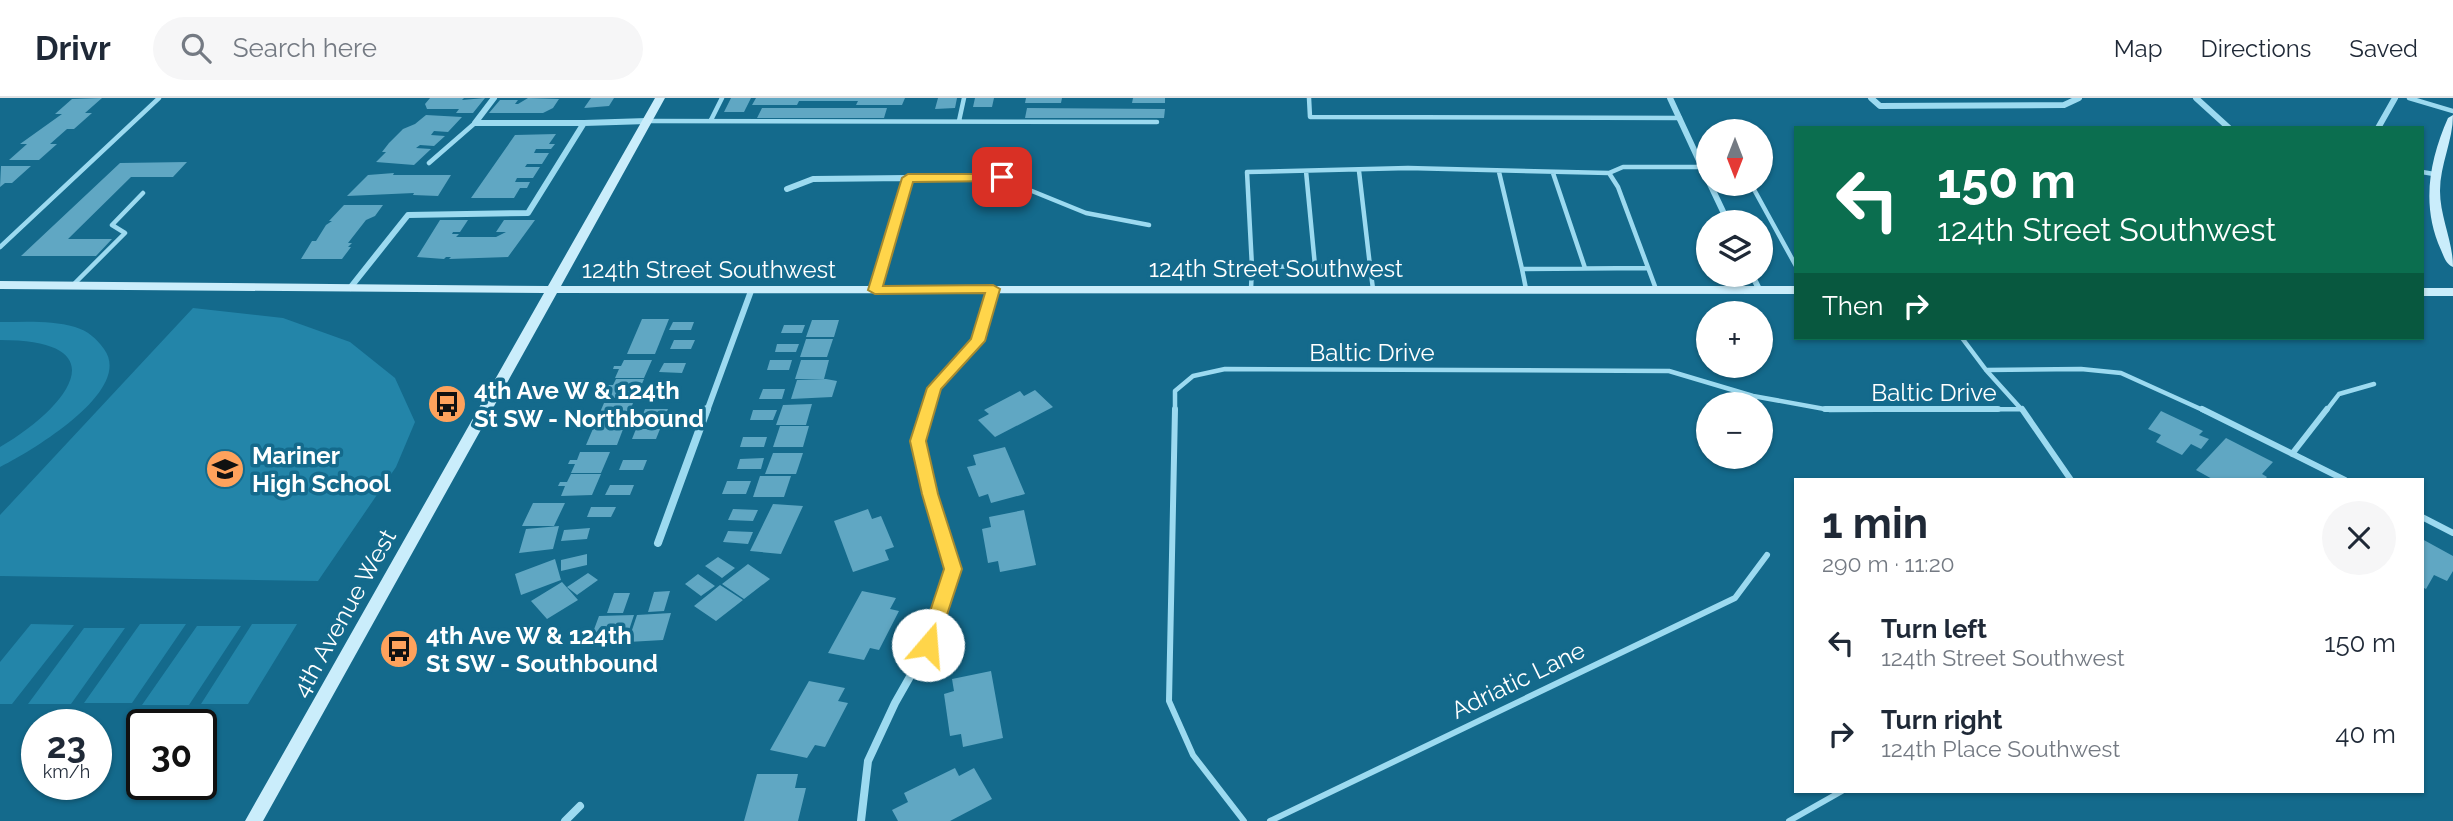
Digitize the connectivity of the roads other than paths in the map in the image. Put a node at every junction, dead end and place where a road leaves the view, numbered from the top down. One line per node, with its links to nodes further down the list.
1 (159, 98): 39 (lane)
2 (494, 98): 20 (street)
3 (660, 98): 16 (street, 4th Avenue West)
4 (722, 98): 17 (lane)
5 (964, 98): 18 (lane)
6 (1309, 98): 14 (lane)
7 (1670, 98): 14 (street)
8 (1871, 98): 9 (street)
9 (2079, 98)
10 (2196, 98): 22 (street)
11 (2395, 98): 23 (street)
12 (2409, 98): 13 (lane)
13 (2453, 111)
14 (1680, 118): 24 (street)
15 (2453, 118): 32 (street)
16 (647, 121): 17 (lane); 21 (street); 57 (street, 4th Avenue West)
17 (711, 121): 18 (lane)
18 (959, 121): 19 (lane)
19 (1157, 122)
20 (475, 123): 21 (street); 25 (lane)
21 (584, 123): 50 (street)
22 (2227, 126)
23 (2379, 126)
24 (1696, 154)
25 (429, 163)
26 (1696, 167): 31 (lane)
27 (1359, 171): 28 (lane); 29 (lane); 43 (lane)
28 (1306, 172): 42 (lane); 44 (lane)
29 (1499, 172): 30 (lane); 45 (lane)
30 (1553, 173): 31 (lane); 46 (lane)
31 (1609, 173): 47 (lane)
32 (2428, 173): 41 (street)
33 (908, 178): 34 (street); 35 (street); 58 (street)
34 (787, 189)
35 (1027, 189): 38 (lane)
36 (143, 194): 49 (lane)
37 (1758, 196): 40 (lane)
38 (1149, 225)
39 (0, 247)
40 (1794, 261)
41 (2453, 263)
42 (1315, 266): 43 (lane); 44 (lane)
43 (1370, 266): 53 (lane)
44 (1252, 267): 52 (lane)
45 (1522, 268): 46 (lane); 54 (lane)
46 (1585, 268): 47 (lane)
47 (1648, 268): 55 (lane)
48 (0, 285): 49 (street, 124th Street Southwest)
49 (72, 286): 50 (street, 124th Street Southwest)
50 (350, 288): 57 (street, 124th Street Southwest)
51 (993, 289): 52 (street, 124th Street Southwest); 58 (street, 124th Street Southwest); 78 (street)
52 (1251, 289): 53 (street, 124th Street Southwest)
53 (1374, 289): 54 (street, 124th Street Southwest)
54 (1526, 289): 55 (street, 124th Street Southwest)
55 (1656, 289): 56 (street, 124th Street Southwest)
56 (1759, 289): 59 (street, 124th Street Southwest)
57 (550, 290): 60 (street, 124th Street Southwest); 76 (street, 4th Avenue West)
58 (875, 290): 60 (street, 124th Street Southwest)
59 (1794, 290)
60 (751, 291): 72 (street)
61 (2424, 292): 62 (street)
62 (2453, 292)
63 (1964, 340): 64 (lane)
64 (1986, 370): 66 (lane); 67 (lane)
65 (2374, 384): 67 (lane)
66 (2022, 409): 68 (lane); 79 (lane, Baltic Drive)
67 (2292, 454): 69 (lane)
68 (2070, 478)
69 (2341, 478)
70 (2424, 518): 71 (lane)
71 (2453, 533)
72 (658, 543)
73 (1767, 555): 80 (lane, Adriatic Lane)
74 (1838, 793): 81 (lane)
75 (580, 806): 77 (street)
76 (254, 821)
77 (565, 821)
78 (861, 821)
79 (1244, 821)
80 (1270, 821)
81 (1789, 821)

